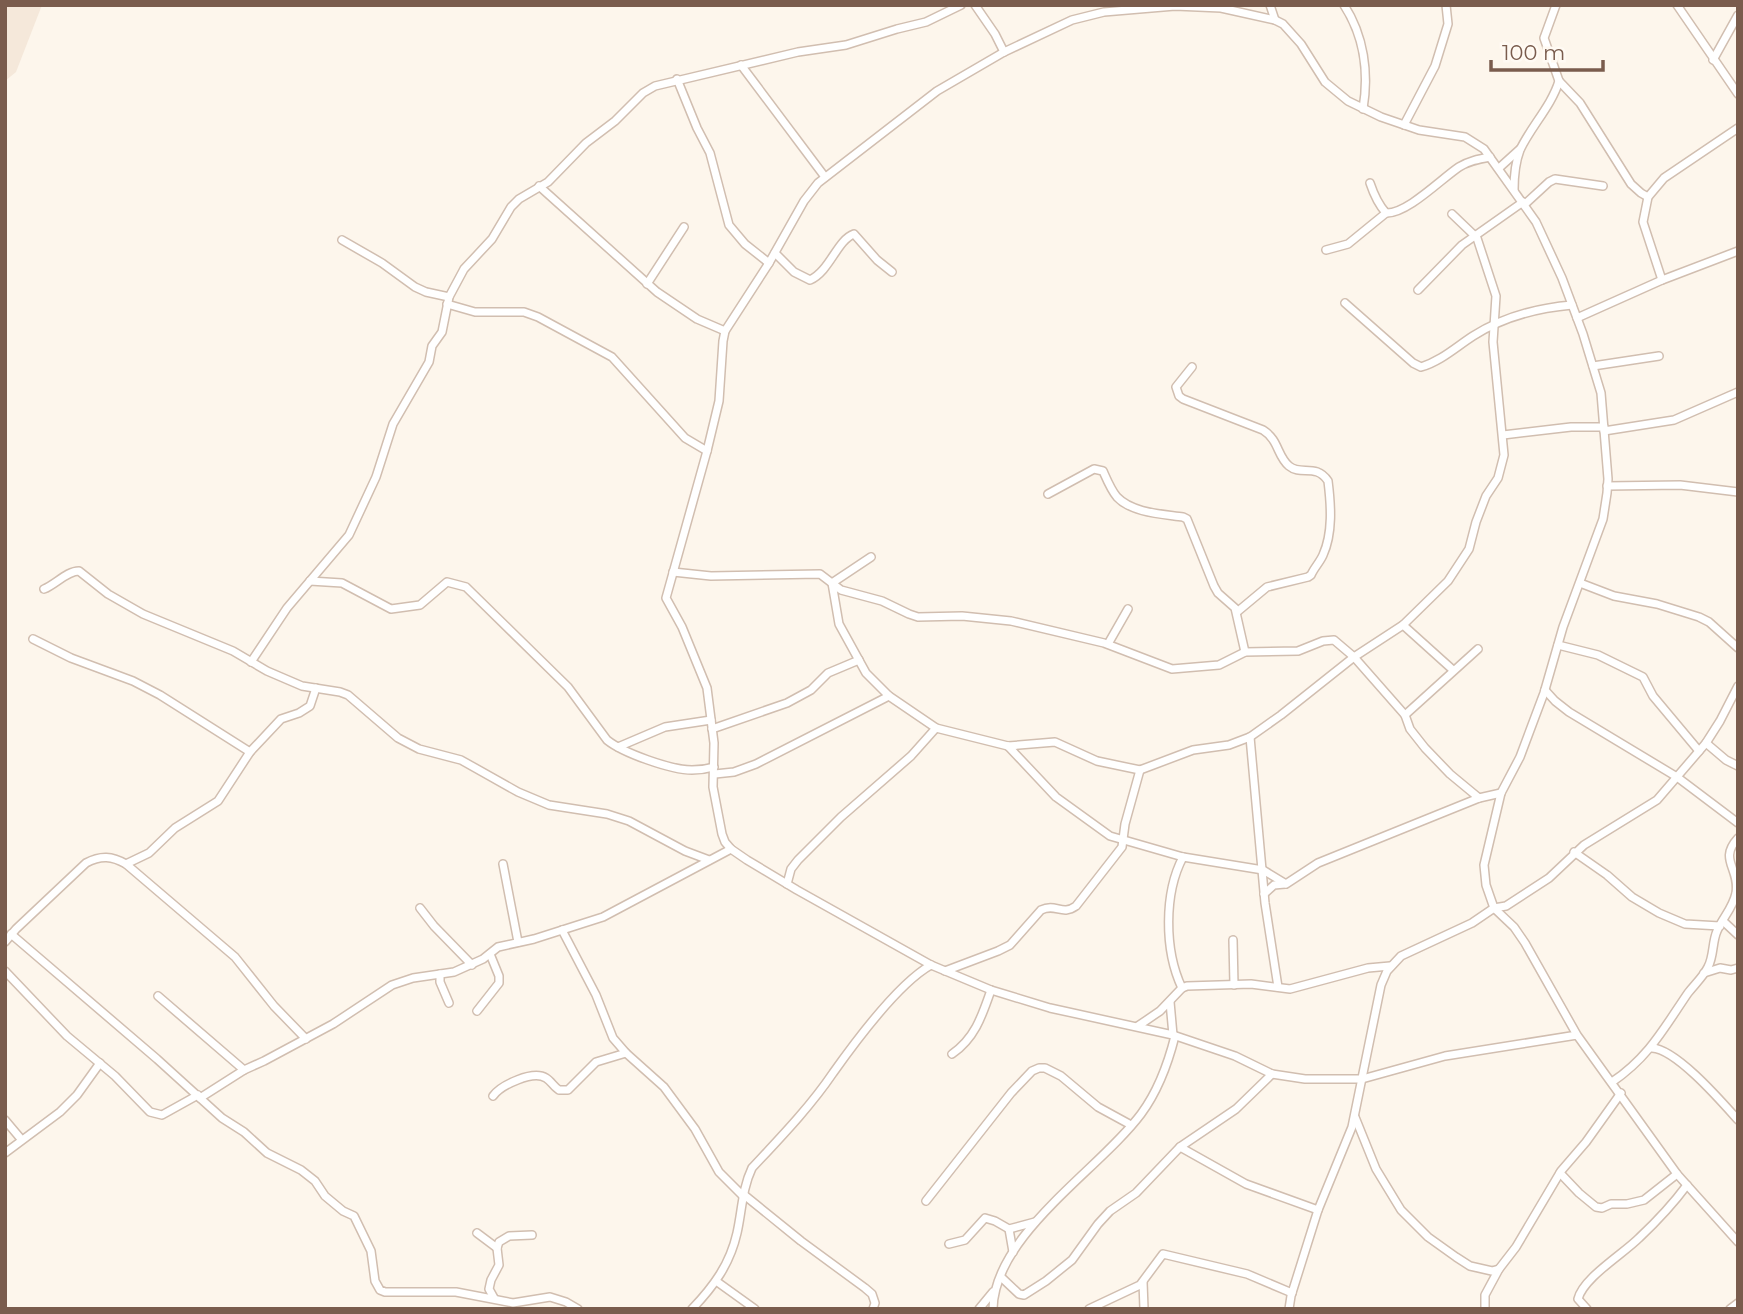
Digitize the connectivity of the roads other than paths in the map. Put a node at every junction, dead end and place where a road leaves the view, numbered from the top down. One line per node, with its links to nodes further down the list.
1 (961, 5): 12 (street)
2 (975, 5): 10 (street)
3 (1269, 5): 9 (street)
4 (1344, 5): 16 (street)
5 (1446, 5): 17 (street)
6 (1556, 5): 14 (street)
7 (1677, 5): 11 (street)
8 (1738, 15): 11 (street)
9 (1275, 20): 10 (street); 16 (street)
10 (1004, 52): 22 (street)
11 (1713, 60): 15 (street)
12 (741, 65): 13 (street); 22 (street)
13 (677, 79): 24 (street); 37 (street)
14 (1559, 80): 19 (street); 27 (street)
15 (1738, 94)
16 (1363, 108): 17 (street)
17 (1404, 125): 20 (street)
18 (1738, 128): 27 (street)
19 (1521, 148): 21 (street); 26 (street)
20 (1490, 157): 21 (street); 29 (street)
21 (1499, 168): 26 (street)
22 (825, 177): 36 (street)
23 (1370, 183): 29 (street)
24 (539, 186): 40 (street); 42 (street)
25 (1603, 186): 28 (street)
26 (1514, 190): 28 (street)
27 (1648, 197): 39 (street)
28 (1523, 204): 32 (street); 44 (street)
29 (1386, 214): 34 (street)
30 (1452, 214): 32 (street)
31 (684, 227): 40 (street)
32 (1475, 235): 41 (street); 46 (street)
33 (342, 240): 42 (street)
34 (1326, 250)
35 (1738, 250): 39 (street)
36 (775, 253): 37 (street); 38 (street)
37 (769, 262): 47 (street)
38 (892, 272)
39 (1662, 280): 45 (street)
40 (647, 284): 47 (street)
41 (1418, 290)
42 (448, 301): 54 (street); 60 (street)
43 (1345, 303): 46 (street)
44 (1572, 305): 45 (street); 46 (street)
45 (1577, 318): 49 (street)
46 (1495, 324): 53 (street)
47 (725, 331): 54 (street)
48 (1659, 356): 49 (street)
49 (1593, 366): 52 (street)
50 (1192, 368): 65 (street)
51 (1737, 393): 52 (street)
52 (1604, 429): 53 (street); 55 (street)
53 (1503, 435): 66 (street)
54 (708, 451): 59 (street)
55 (1607, 486): 56 (street); 62 (street)
56 (1738, 492)
57 (1048, 494): 65 (street)
58 (870, 557): 61 (street)
59 (673, 572): 61 (street); 82 (street)
60 (310, 581): 75 (street); 88 (street)
61 (832, 583): 68 (street); 74 (street)
62 (1580, 583): 69 (street); 70 (street)
63 (44, 589): 75 (street)
64 (1128, 609): 68 (street)
65 (1237, 612): 72 (street)
66 (1403, 625): 73 (street); 76 (street)
67 (33, 639): 90 (street)
68 (1108, 644): 72 (street)
69 (1558, 645): 79 (street); 89 (street)
70 (1738, 648)
71 (1478, 649): 76 (street)
72 (1245, 652): 73 (street)
73 (1354, 657): 81 (street); 85 (street)
74 (859, 660): 80 (street); 84 (street)
75 (251, 662): 78 (street)
76 (1453, 670): 81 (street)
77 (1738, 687): 86 (street)
78 (316, 688): 90 (street); 103 (street)
79 (1545, 690): 94 (street); 95 (street)
80 (888, 696): 83 (street); 93 (street)
81 (1405, 715): 96 (street)
82 (711, 720): 84 (street); 88 (street)
83 (936, 728): 87 (street); 107 (street)
84 (712, 729): 93 (street)
85 (1250, 737): 92 (street); 106 (street)
86 (1706, 743): 89 (street); 91 (street)
87 (1008, 746): 92 (street); 99 (street)
88 (618, 747): 93 (street)
89 (1699, 751): 94 (street)
90 (250, 752): 104 (street)
91 (1738, 766)
92 (1140, 770): 99 (street)
93 (715, 771): 100 (street)
94 (1677, 777): 97 (street); 101 (street)
95 (1502, 793): 96 (street); 112 (street)
96 (1479, 798): 108 (street)
97 (1738, 823)
98 (1738, 838): 113 (street)
99 (1124, 840): 102 (street); 127 (street)
100 (731, 849): 103 (street); 107 (street)
101 (1574, 852): 112 (street); 114 (street)
102 (1183, 857): 106 (street); 132 (street)
103 (709, 860): 115 (street)
104 (126, 864): 116 (street); 141 (street)
105 (503, 864): 120 (street)
106 (1262, 870): 108 (street); 109 (street)
107 (787, 884): 123 (street)
108 (1286, 884): 109 (street)
109 (1264, 894): 131 (street)
110 (1738, 901): 113 (street)
111 (420, 908): 122 (street)
112 (1494, 908): 124 (street); 140 (street)
113 (1731, 908): 114 (street)
114 (1721, 923): 117 (street); 129 (street)
115 (562, 930): 120 (street); 143 (street)
116 (11, 934): 119 (street); 151 (street)
117 (1738, 935)
118 (1233, 940): 130 (street)
119 (5, 942)
120 (518, 942): 121 (street)
121 (490, 954): 122 (street); 137 (street)
122 (472, 965): 128 (street)
123 (931, 965): 127 (street); 163 (street)
124 (1390, 966): 131 (street); 148 (street)
125 (1738, 968): 129 (street)
126 (5, 971): 145 (street)
127 (945, 971): 133 (street)
128 (440, 974): 136 (street); 141 (street)
129 (1704, 974): 142 (street)
130 (1234, 985): 131 (street); 132 (street)
131 (1279, 987)
132 (1182, 988): 135 (street)
133 (991, 990): 138 (street); 144 (street)
134 (158, 996): 146 (street)
135 (1170, 1002): 138 (street); 139 (street)
136 (449, 1003)
137 (478, 1011)
138 (1138, 1026): 139 (street)
139 (1174, 1035): 147 (street); 156 (street)
140 (1577, 1035): 148 (street); 149 (street)
141 (306, 1040): 146 (street)
142 (1652, 1048): 149 (street); 155 (street)
143 (626, 1053): 152 (street); 163 (street)
144 (953, 1054)
145 (100, 1063): 151 (street); 157 (street)
146 (244, 1070): 151 (street)
147 (1272, 1073): 148 (street); 158 (street)
148 (1362, 1079): 153 (street)
149 (1612, 1082): 150 (street)
150 (1621, 1093): 160 (street); 161 (street)
151 (199, 1096): 182 (street)
152 (493, 1096)
153 (1354, 1117): 165 (street); 176 (street)
154 (5, 1120): 157 (street)
155 (1738, 1120)
156 (1131, 1125): 164 (street); 166 (street)
157 (21, 1139): 159 (street)
158 (1180, 1147): 165 (street); 177 (street)
159 (5, 1153)
160 (1560, 1173): 161 (street); 176 (street)
161 (1677, 1174): 162 (street)
162 (1687, 1185): 170 (street); 195 (street)
163 (743, 1195): 178 (street); 184 (street)
164 (926, 1201)
165 (1318, 1210): 181 (street)
166 (1036, 1222): 167 (street); 175 (street)
167 (1009, 1229): 173 (street); 175 (street)
168 (1738, 1229): 170 (street)
169 (477, 1233): 174 (street)
170 (1731, 1234): 172 (street)
171 (532, 1235): 174 (street)
172 (1738, 1242)
173 (949, 1244)
174 (497, 1248): 182 (street)
175 (1013, 1252): 177 (street)
176 (1499, 1269): 194 (street)
177 (1001, 1277): 180 (street)
178 (716, 1281): 186 (street); 187 (street)
179 (1143, 1282): 181 (street); 191 (street); 192 (street)
180 (996, 1289): 189 (street); 190 (street)
181 (1292, 1293): 193 (street)
182 (494, 1298): 185 (street)
183 (1738, 1303): 196 (street)
184 (874, 1306): 188 (street)
185 (578, 1309)
186 (692, 1309)
187 (755, 1309)
188 (882, 1309)
189 (979, 1309)
190 (993, 1309)
191 (1089, 1309)
192 (1144, 1309)
193 (1289, 1309)
194 (1485, 1309)
195 (1587, 1309)
196 (1730, 1309)

